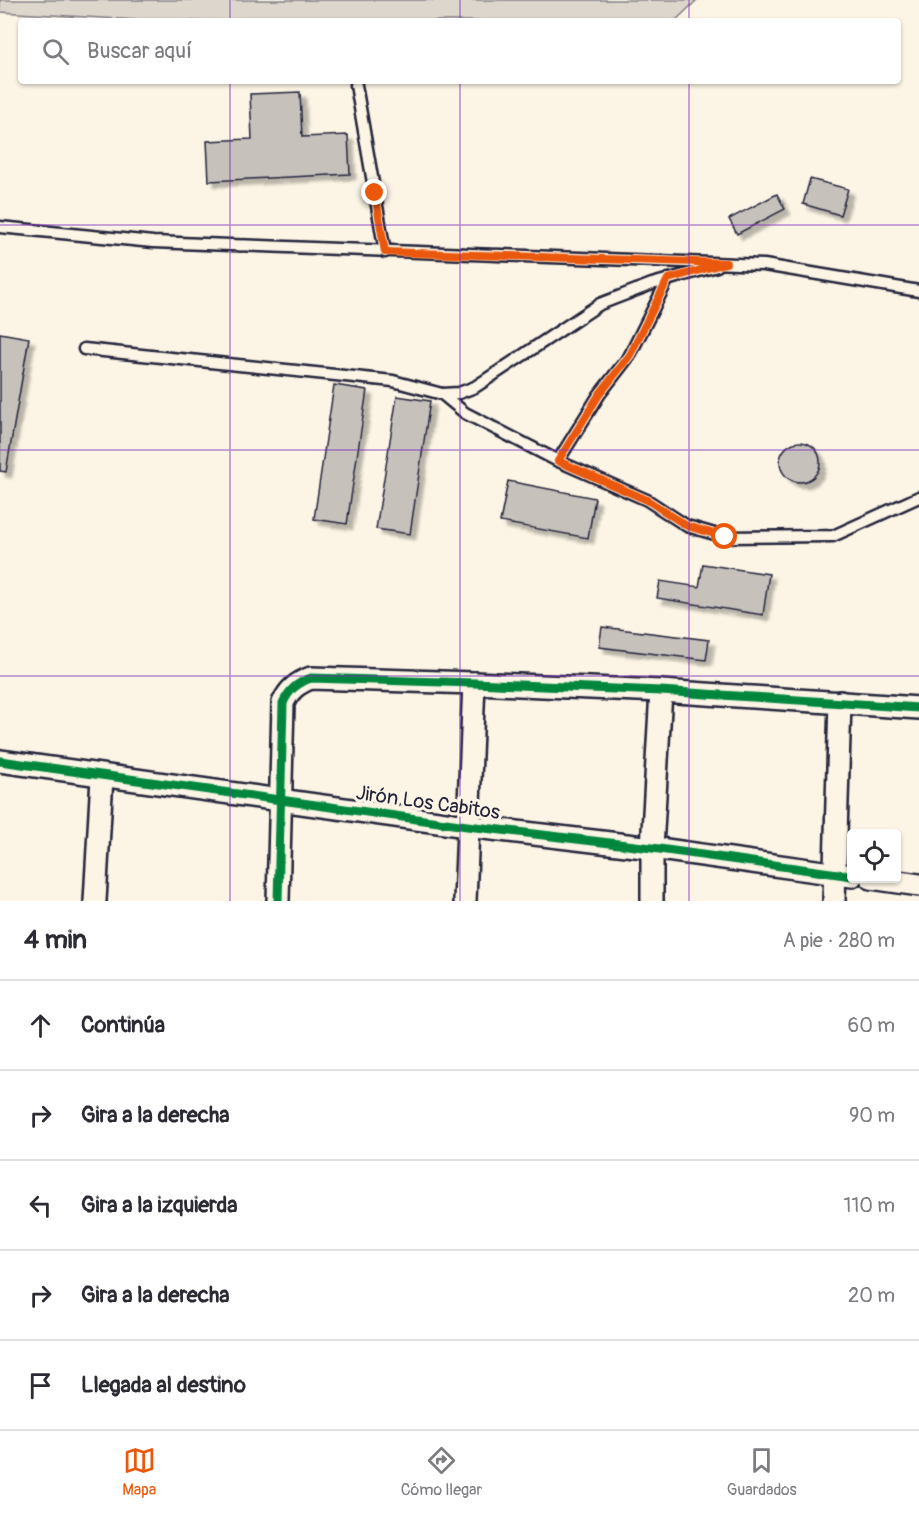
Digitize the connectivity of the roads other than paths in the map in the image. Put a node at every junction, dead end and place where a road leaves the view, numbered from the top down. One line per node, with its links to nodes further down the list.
1 (356, 85): 3 (lane)
2 (0, 227): 3 (lane)
3 (385, 252): 4 (lane)
4 (726, 263): 5 (lane); 6 (lane)
5 (668, 279): 8 (lane); 9 (lane)
6 (919, 291)
7 (84, 349): 8 (lane)
8 (442, 394): 9 (lane)
9 (558, 461): 10 (lane)
10 (919, 497)
11 (474, 683): 12 (street); 17 (street); 18 (street)
12 (662, 692): 13 (street); 19 (street)
13 (840, 702): 14 (street); 20 (street)
14 (919, 708)
15 (0, 761): 16 (street, Jirón Los Cabitos)
16 (102, 777): 17 (street, Jirón Los Cabitos); 23 (street)
17 (282, 800): 18 (street, Jirón Los Cabitos); 24 (street)
18 (467, 826): 19 (street, Jirón Los Cabitos); 25 (street)
19 (652, 848): 20 (street, Jirón Los Cabitos); 26 (street)
20 (843, 875): 27 (street)
21 (901, 883): 22 (street)
22 (919, 885)
23 (95, 901)
24 (278, 901)
25 (465, 901)
26 (652, 901)
27 (834, 901)

